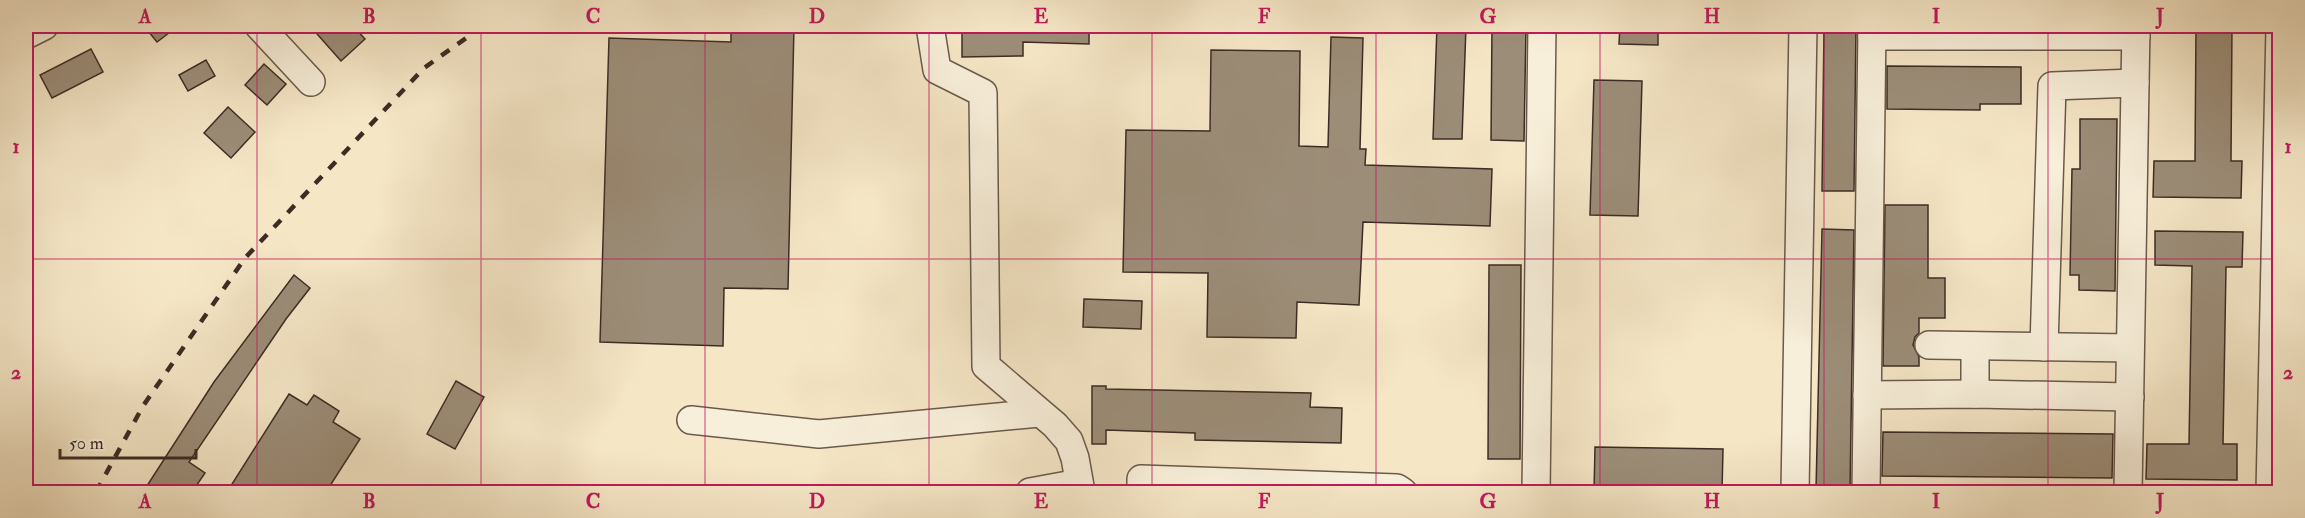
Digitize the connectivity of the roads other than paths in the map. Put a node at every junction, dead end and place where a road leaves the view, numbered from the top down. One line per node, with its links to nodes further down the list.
1 (44, 26): 9 (street)
2 (259, 26): 10 (street)
3 (930, 26): 19 (street)
4 (1542, 26): 25 (street)
5 (1803, 26): 26 (street)
6 (2280, 27): 29 (street)
7 (1872, 31): 8 (street); 17 (street)
8 (2136, 31): 11 (street)
9 (26, 35)
10 (311, 82)
11 (2135, 83): 14 (street); 15 (street)
12 (1929, 345): 13 (street)
13 (1975, 346): 14 (street); 16 (street)
14 (2044, 347): 15 (street)
15 (2130, 348): 18 (street)
16 (1975, 394): 17 (street); 18 (street)
17 (1867, 395): 27 (street)
18 (2130, 397): 28 (street)
19 (1039, 413): 20 (street); 21 (street)
20 (691, 420)
21 (1079, 478): 22 (street)
22 (1030, 492)
23 (1141, 492): 24 (street)
24 (1403, 492)
25 (1536, 492)
26 (1795, 492)
27 (1866, 492)
28 (2128, 492)
29 (2270, 492)

